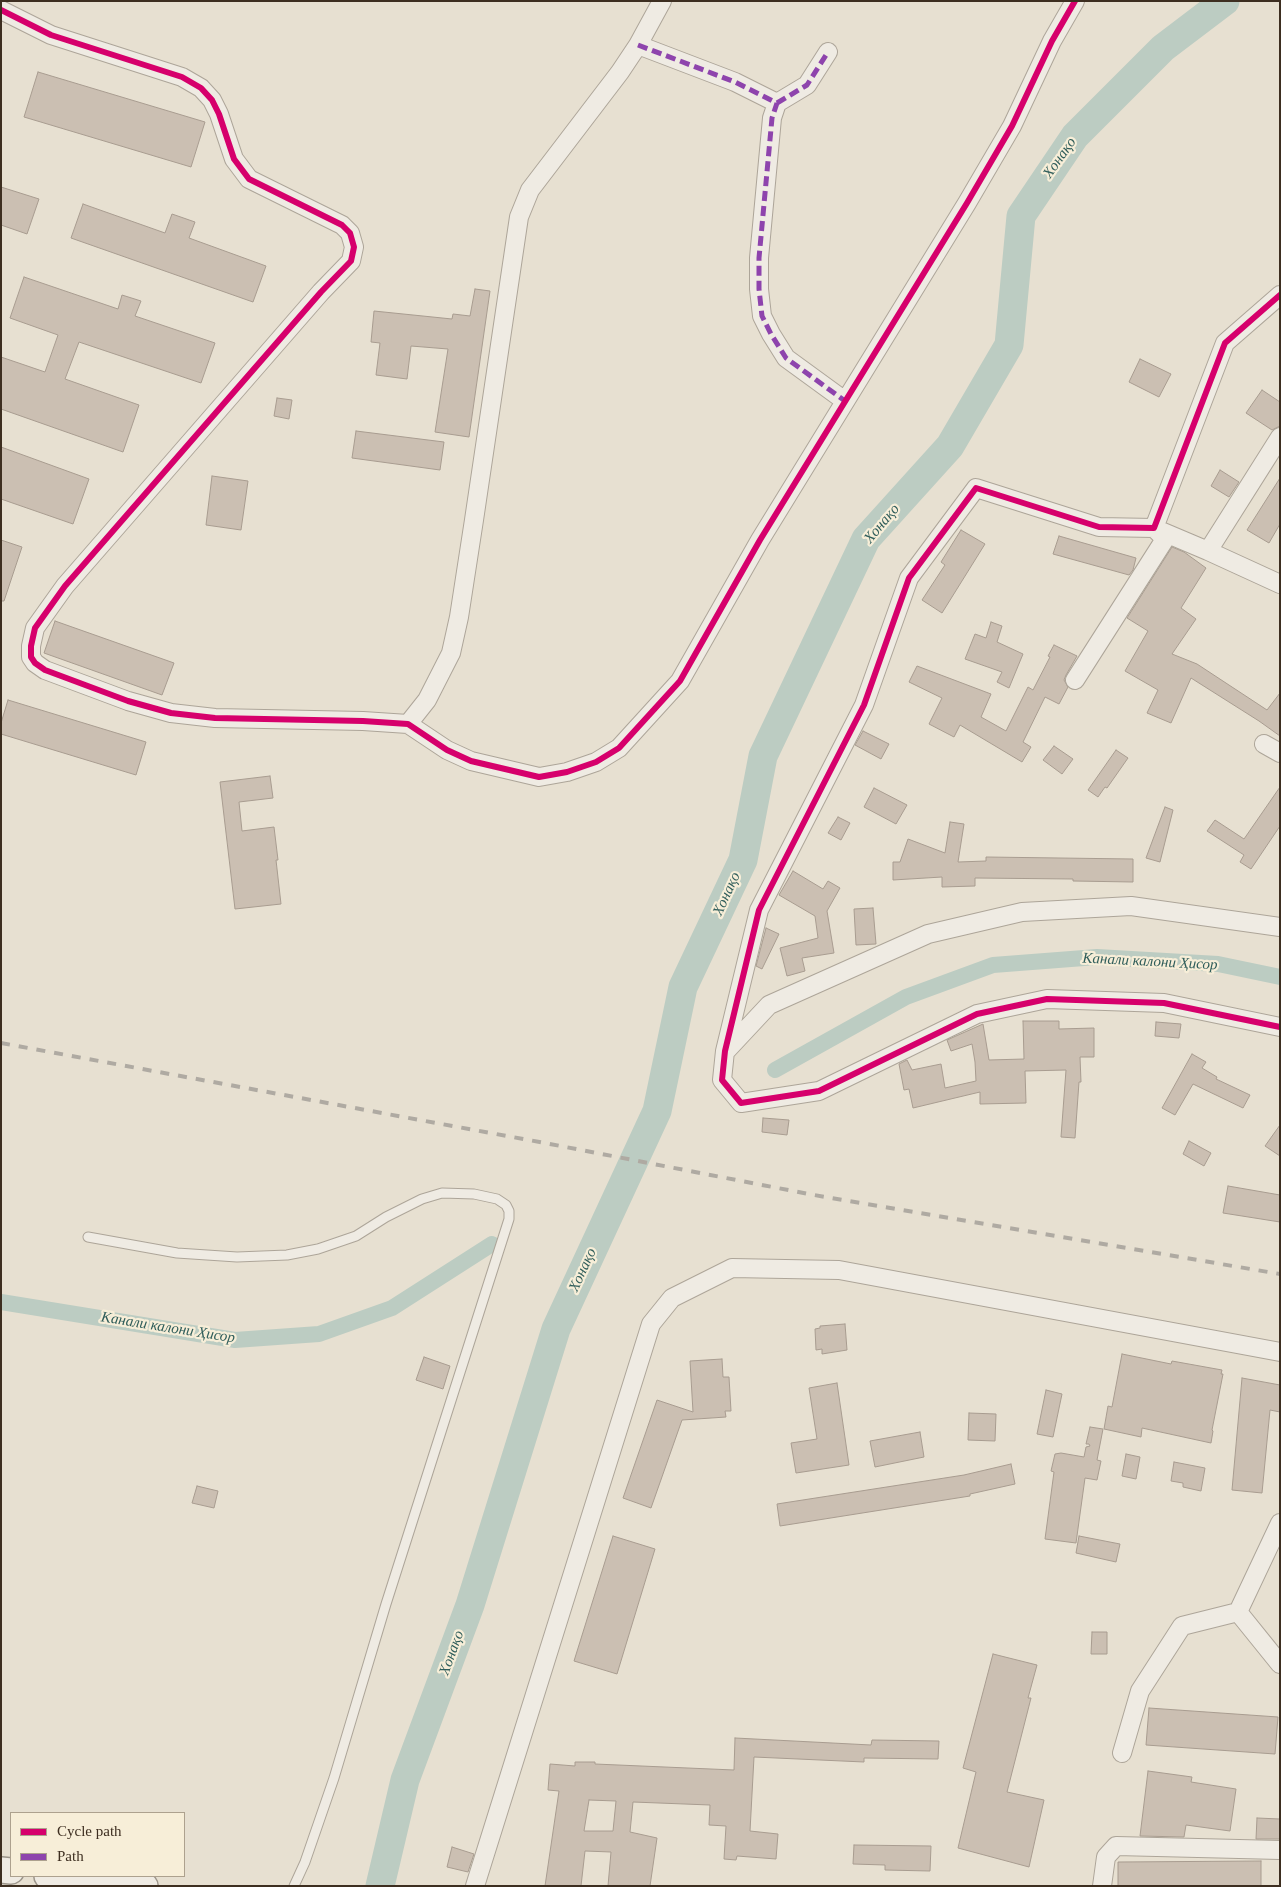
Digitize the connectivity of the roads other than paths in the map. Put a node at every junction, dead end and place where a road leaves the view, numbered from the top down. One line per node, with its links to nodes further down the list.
1 (662, 1): 4 (street)
2 (1074, 1): 8 (street)
3 (1, 10): 14 (street)
4 (638, 45): 6 (street); 14 (street)
5 (828, 52): 6 (street)
6 (777, 103): 8 (street)
7 (1280, 295): 10 (street)
8 (845, 400): 14 (street)
9 (1280, 437): 11 (street)
10 (1154, 528): 11 (street); 13 (street); 19 (street)
11 (1208, 551): 12 (street)
12 (1280, 584)
13 (1075, 680)
14 (408, 724)
15 (1264, 744): 16 (street)
16 (1280, 753)
17 (1280, 927): 19 (street)
18 (1280, 1027): 19 (street)
19 (725, 1051)
20 (88, 1237): 29 (lane)
21 (1280, 1352): 30 (street)
22 (1280, 1523): 23 (street)
23 (1238, 1612): 24 (street); 25 (street)
24 (1280, 1664)
25 (1122, 1753)
26 (1280, 1850): 31 (street)
27 (57, 1877): 28 (street)
28 (144, 1886)
29 (294, 1886)
30 (476, 1886)
31 (1102, 1886)

